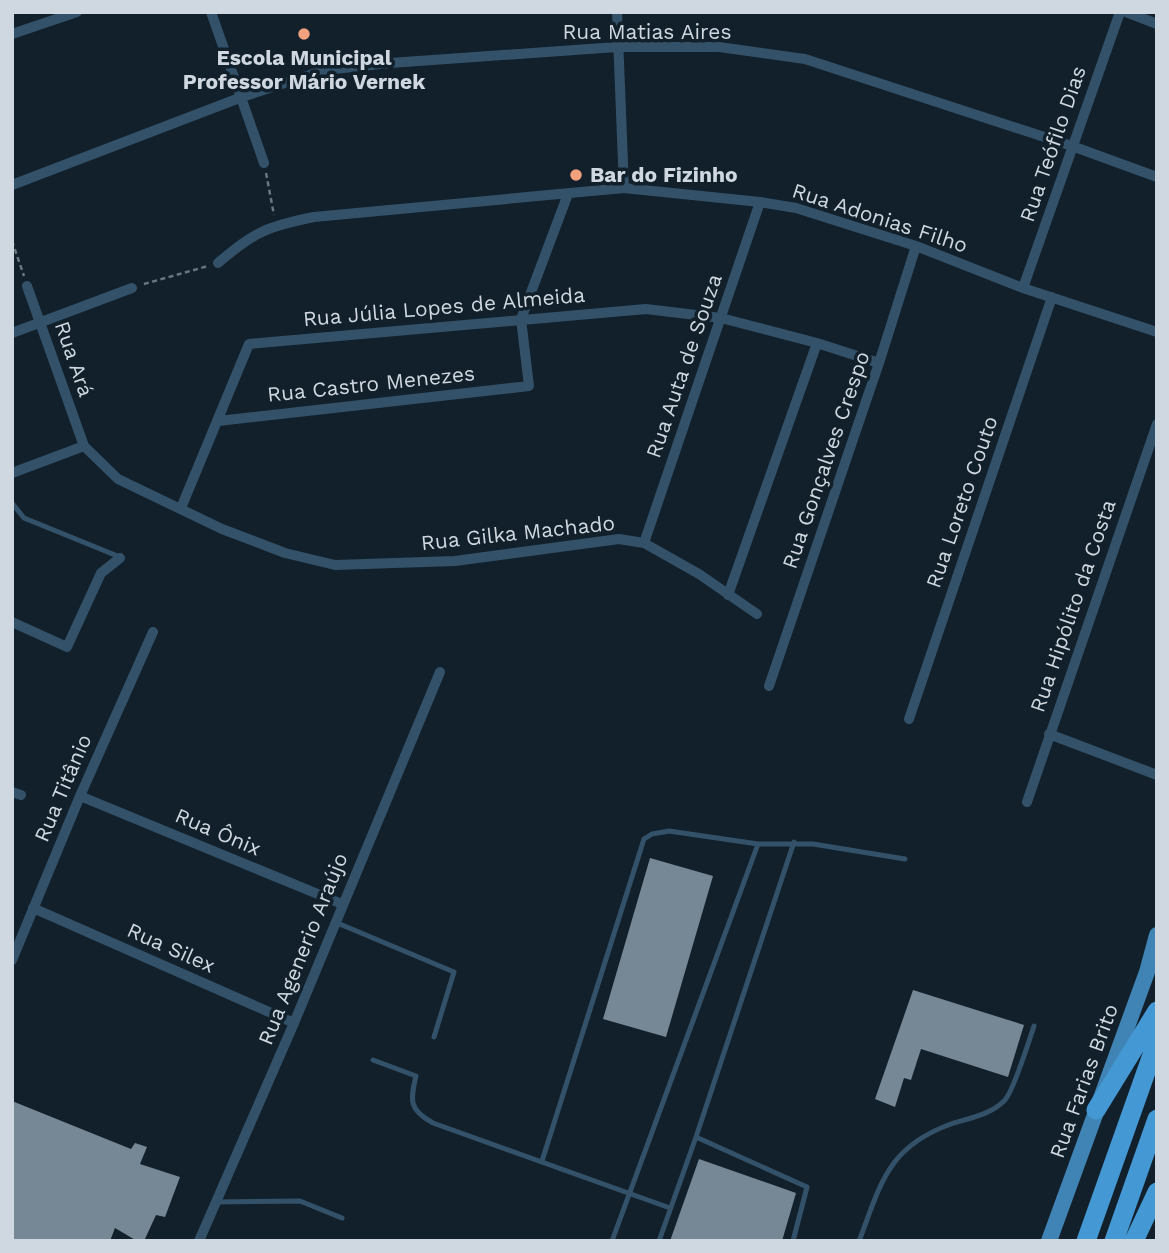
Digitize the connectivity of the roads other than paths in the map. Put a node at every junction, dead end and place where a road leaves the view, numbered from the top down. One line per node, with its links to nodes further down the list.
1 (77, 12): 7 (street)
2 (211, 12): 9 (street)
3 (617, 12): 8 (street)
4 (1120, 12): 10 (street, Rua Teófilo Dias)
5 (1126, 12): 6 (street)
6 (1157, 24)
7 (12, 34)
8 (617, 47): 9 (street, Rua Matias Aires); 10 (street, Rua Matias Aires); 14 (street)
9 (242, 97): 11 (street); 13 (street, Rua Matias Aires)
10 (1072, 146): 12 (street, Rua Matias Aires); 21 (street, Rua Teófilo Dias)
11 (264, 163)
12 (1157, 177)
13 (12, 185)
14 (624, 188): 15 (street, Rua Adonias Filho); 16 (street, Rua Adonias Filho)
15 (568, 194): 18 (street, Rua Adonias Filho); 24 (street)
16 (760, 202): 17 (street, Rua Adonias Filho); 23 (street, Rua Auta de Souza)
17 (916, 247): 21 (street, Rua Adonias Filho); 29 (street, Rua Gonçalves Crespo)
18 (218, 263)
19 (27, 286): 25 (street, Rua Ará)
20 (132, 288): 25 (street)
21 (1023, 288): 22 (street, Rua Adonias Filho)
22 (1052, 297): 26 (street, Rua Adonias Filho); 44 (street, Rua Loreto Couto)
23 (721, 318): 24 (street, Rua Júlia Lopes de Almeida); 28 (street, Rua Júlia Lopes de Almeida); 36 (street, Rua Auta de Souza)
24 (521, 319): 30 (street, Rua Júlia Lopes de Almeida); 30 (street, Rua Castro Menezes)
25 (41, 323): 27 (street); 32 (street, Rua Ará)
26 (1157, 332)
27 (12, 333)
28 (817, 343): 29 (street, Rua Júlia Lopes de Almeida); 38 (street)
29 (879, 363): 43 (street, Rua Gonçalves Crespo)
30 (218, 421): 35 (street, Rua Júlia Lopes de Almeida)
31 (1157, 424): 45 (street, Rua Hipólito da Costa)
32 (84, 446): 33 (street); 35 (street, Rua Gilka Machado)
33 (12, 473)
34 (12, 503): 37 (lane)
35 (181, 508): 36 (street, Rua Gilka Machado)
36 (644, 544): 38 (street, Rua Gilka Machado)
37 (120, 558): 40 (street)
38 (728, 595): 39 (street, Rua Gilka Machado)
39 (757, 614)
40 (12, 622)
41 (153, 632): 47 (street, Rua Titânio)
42 (440, 672): 52 (street, Rua Agenerio Araújo)
43 (769, 686)
44 (909, 719)
45 (1049, 734): 46 (street); 48 (street, Rua Hipólito da Costa)
46 (1157, 775)
47 (80, 796): 52 (street, Rua Ônix); 53 (street, Rua Titânio)
48 (1027, 802)
49 (794, 842): 50 (lane); 51 (lane); 65 (lane)
50 (758, 844): 66 (lane); 68 (lane)
51 (905, 859)
52 (342, 904): 54 (street, Rua Agenerio Araújo)
53 (33, 908): 56 (street, Rua Titânio); 58 (street, Rua Silex)
54 (335, 922): 58 (street, Rua Agenerio Araújo); 60 (lane)
55 (1157, 935): 63 (main road, Rua Farias Brito)
56 (12, 960)
57 (1157, 1011): 63 (highway)
58 (294, 1023): 70 (street, Rua Agenerio Araújo)
59 (1034, 1027): 77 (lane)
60 (433, 1037)
61 (1157, 1041): 79 (highway)
62 (373, 1060): 66 (lane)
63 (1096, 1110): 78 (main road, Rua Farias Brito)
64 (1157, 1119): 80 (highway)
65 (696, 1137): 71 (lane); 76 (lane)
66 (542, 1161): 68 (lane)
67 (1157, 1192): 81 (highway)
68 (629, 1193): 71 (lane); 74 (lane)
69 (1157, 1200): 82 (main road)
70 (216, 1202): 72 (lane); 73 (street, Rua Agenerio Araújo)
71 (670, 1208): 75 (lane)
72 (342, 1218)
73 (199, 1241)
74 (612, 1241)
75 (659, 1241)
76 (793, 1241)
77 (859, 1241)
78 (1049, 1241)
79 (1086, 1241)
80 (1114, 1241)
81 (1134, 1241)
82 (1145, 1241)

